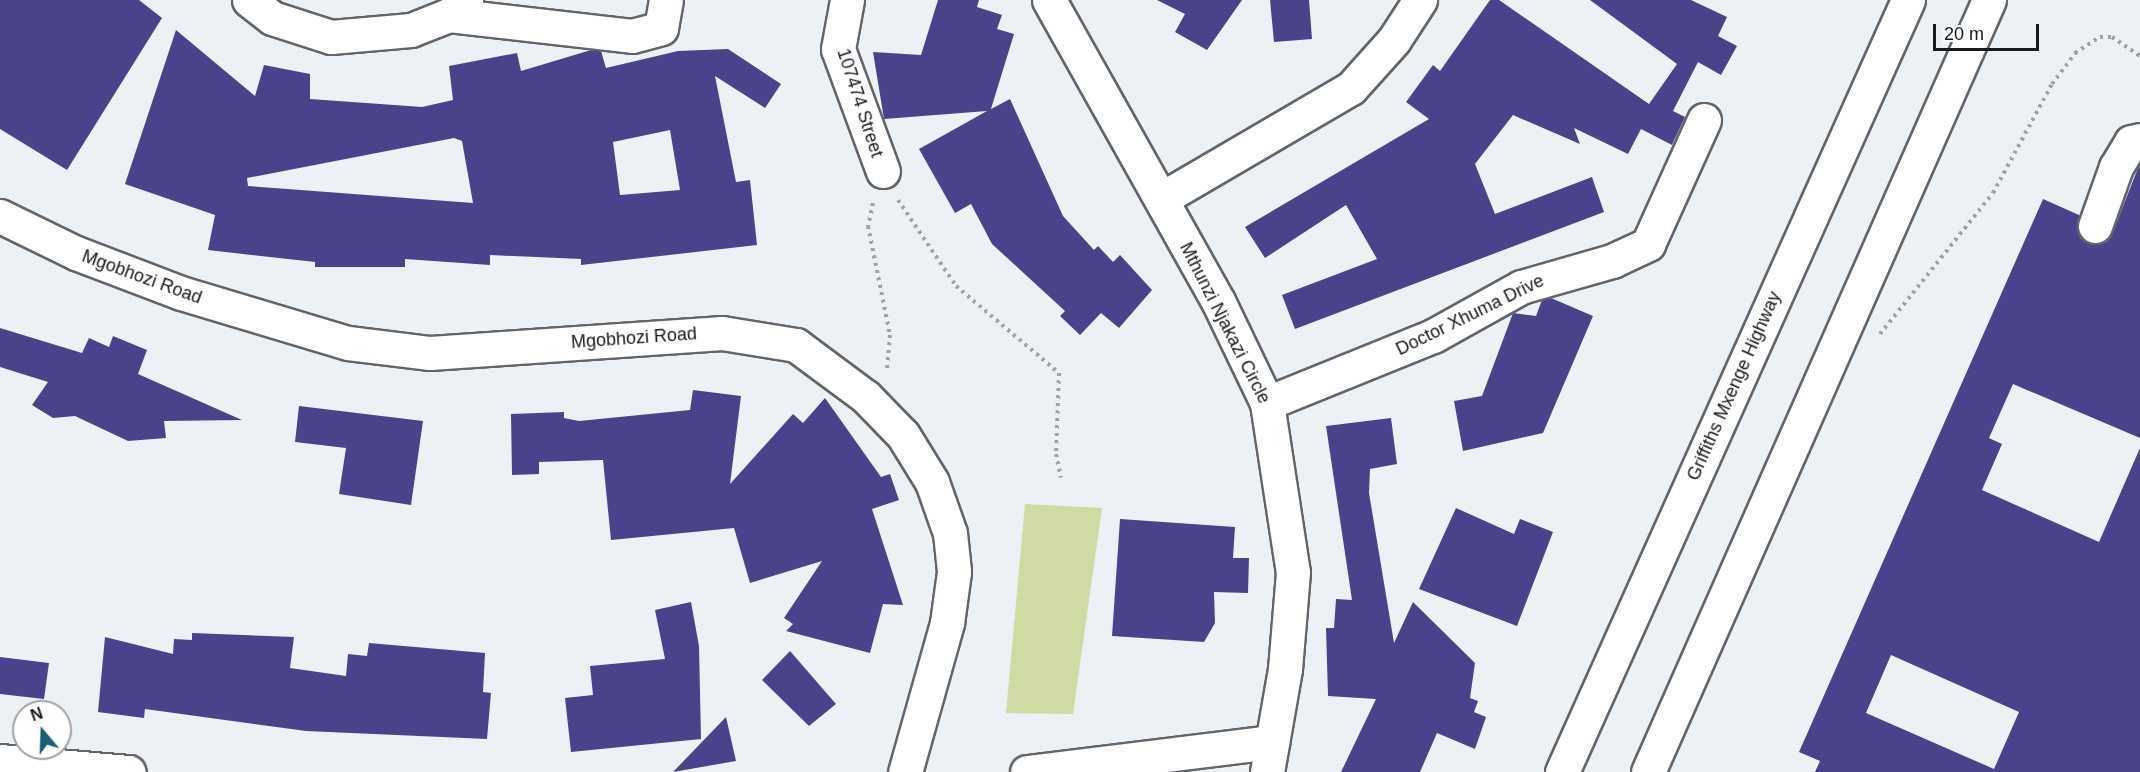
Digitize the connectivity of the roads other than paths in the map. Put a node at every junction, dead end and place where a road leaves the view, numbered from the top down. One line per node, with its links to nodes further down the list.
1 (249, 0): 8 (street)
2 (666, 0): 8 (street)
3 (848, 0): 11 (street, 107474 Street)
4 (1049, 0): 12 (street, Mthunzi Njakazi Circle)
5 (1420, 0): 12 (street)
6 (1908, 0): 21 (street, Griffiths Mxenge Highway)
7 (1989, 0): 22 (street)
8 (458, 7)
9 (1704, 120): 15 (street, Doctor Xhuma Drive)
10 (2140, 140): 14 (street)
11 (883, 171)
12 (1161, 200): 15 (street, Mthunzi Njakazi Circle)
13 (0, 216): 19 (street, Mgobhozi Road)
14 (2095, 226)
15 (1267, 403): 16 (street, Mthunzi Njakazi Circle)
16 (1270, 757): 20 (street)
17 (0, 760): 18 (street)
18 (129, 772)
19 (904, 772)
20 (1027, 772)
21 (1562, 772)
22 (1648, 772)

